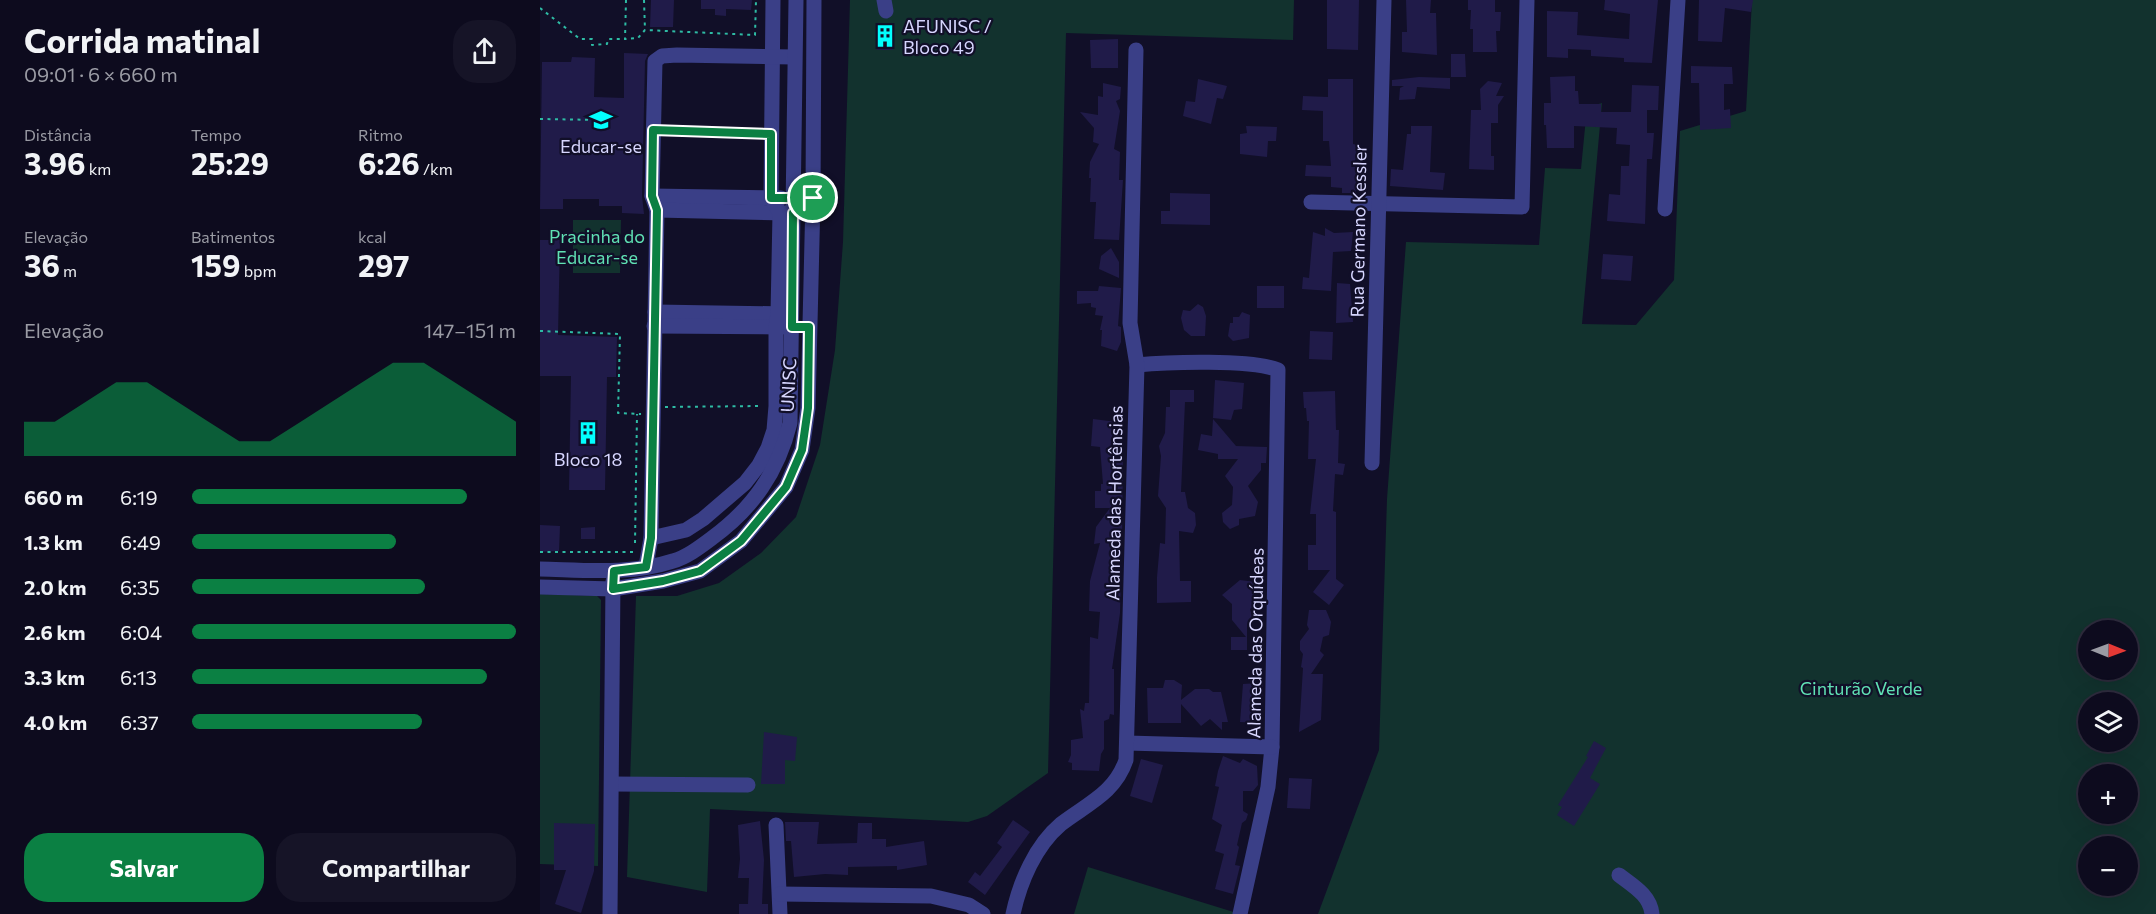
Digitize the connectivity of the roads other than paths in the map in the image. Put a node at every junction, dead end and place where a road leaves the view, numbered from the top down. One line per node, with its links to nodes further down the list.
1 (773, 0): 8 (street)
2 (796, 0): 9 (street, UNISC)
3 (814, 0): 15 (street, UNISC)
4 (1384, 0): 13 (street, Rua Germano Kessler)
5 (1527, 0): 13 (street)
6 (1677, 0): 17 (street)
7 (1136, 50): 21 (street, Alameda das Hortênsias)
8 (772, 57): 9 (street); 10 (street); 12 (street)
9 (794, 57): 16 (street, UNISC)
10 (771, 198): 14 (street); 16 (street)
11 (1311, 202): 13 (street)
12 (655, 203): 14 (street); 18 (street)
13 (1377, 203): 22 (street, Rua Germano Kessler)
14 (750, 205): 16 (street)
15 (813, 205): 16 (street); 20 (street, UNISC)
16 (789, 208): 19 (street, UNISC)
17 (1665, 209)
18 (655, 319): 19 (street); 23 (street)
19 (784, 321): 20 (street); 23 (street); 24 (street, UNISC)
20 (810, 321): 28 (street, UNISC)
21 (1137, 365): 29 (street, Alameda das Hortênsias); 30 (street, Alameda das Orquídeas)
22 (1372, 462)
23 (651, 538): 24 (street)
24 (646, 567): 26 (street, UNISC)
25 (540, 569): 26 (street, UNISC)
26 (614, 571): 28 (street)
27 (540, 587): 28 (street, UNISC)
28 (613, 589): 31 (street)
29 (1127, 743): 30 (street); 39 (street, Alameda das Hortênsias)
30 (1272, 747): 40 (street, Alameda das Orquídeas)
31 (612, 784): 32 (street); 36 (street)
32 (748, 785)
33 (776, 825): 35 (street)
34 (1619, 875): 41 (street)
35 (780, 894): 37 (street); 38 (street)
36 (610, 914)
37 (780, 914)
38 (983, 914)
39 (1013, 914)
40 (1240, 914)
41 (1652, 914)

